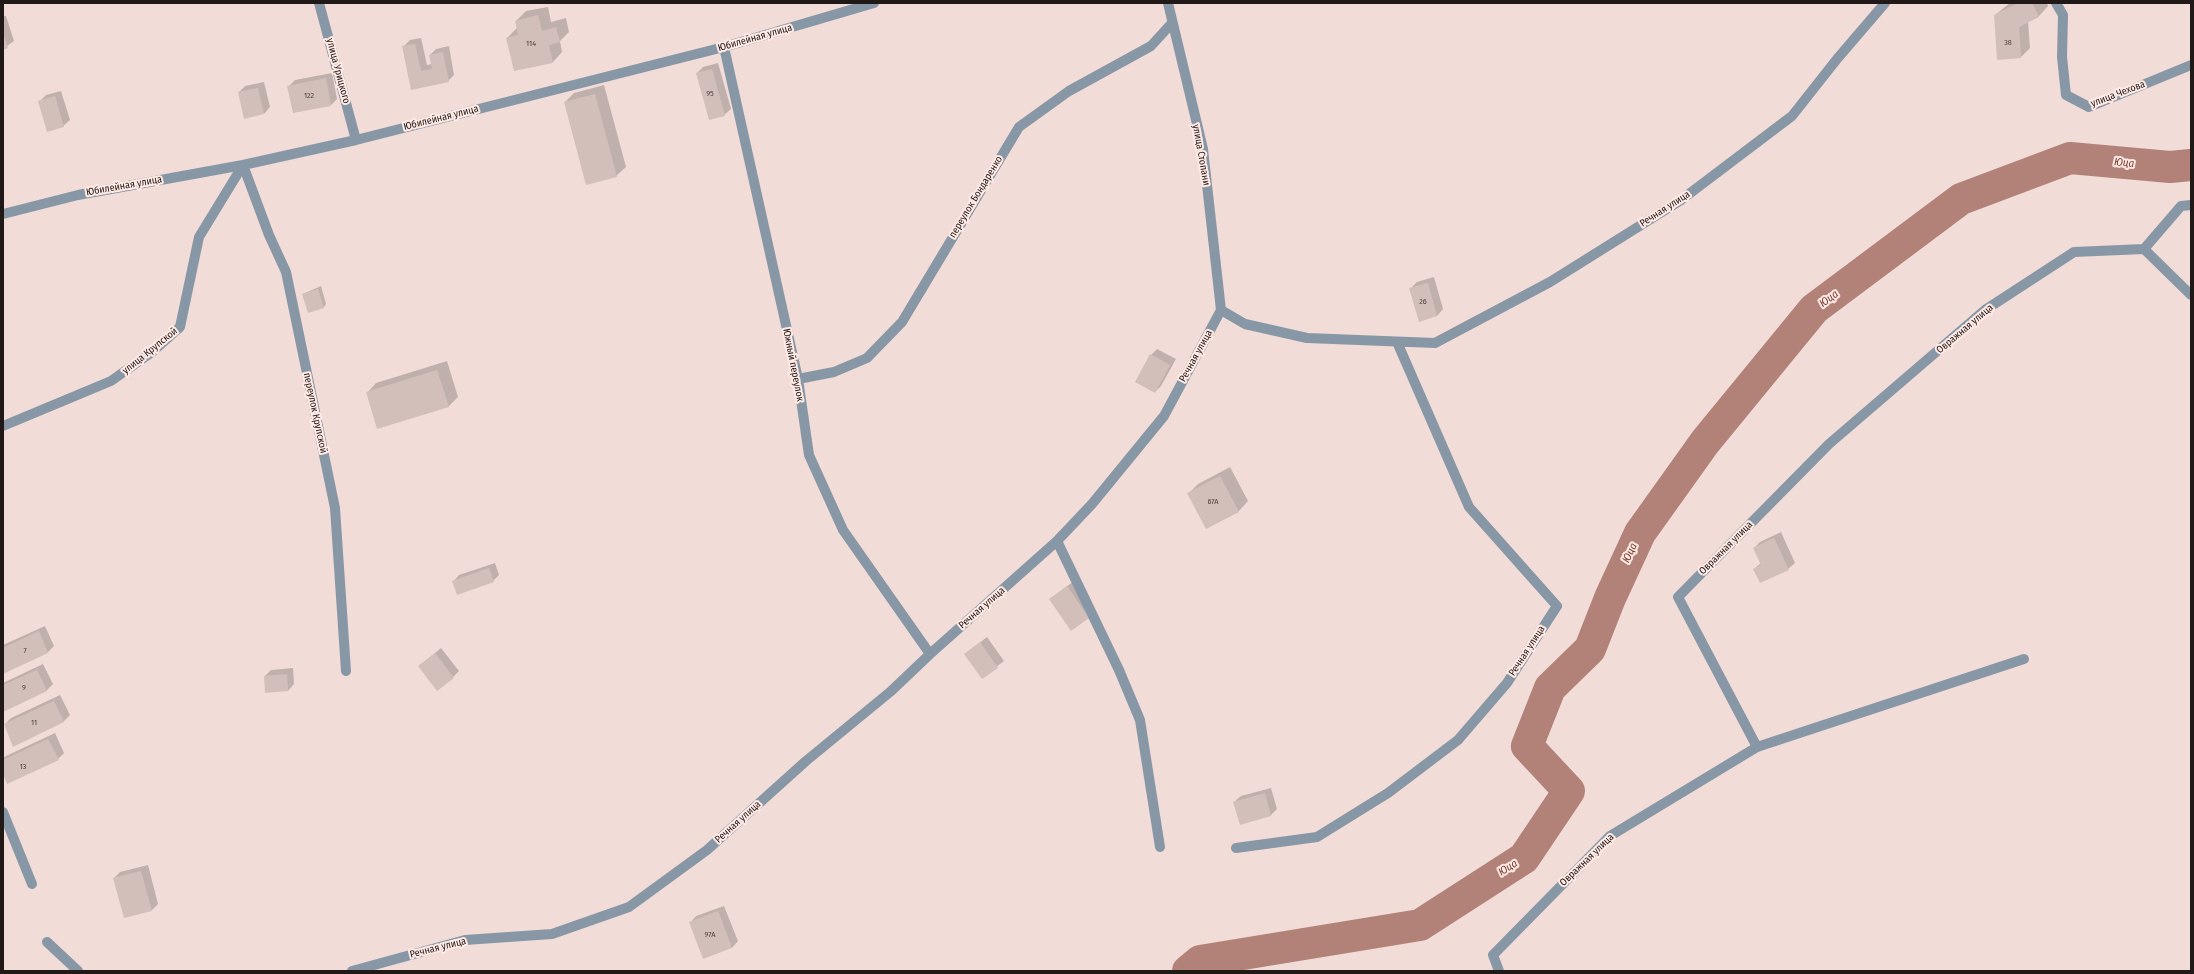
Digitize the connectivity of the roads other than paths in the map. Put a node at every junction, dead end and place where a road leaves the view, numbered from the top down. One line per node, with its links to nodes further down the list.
1 (319, 3): 9 (street, улица Урицкого)
2 (874, 3): 7 (street, Юбилейная улица)
3 (1168, 3): 6 (street, улица Стопани)
4 (1885, 3): 16 (street, Речная улица)
5 (2056, 3): 8 (street, улица Чехова)
6 (1172, 23): 15 (street, улица Стопани); 17 (street, переулок Бондаренко)
7 (724, 47): 9 (street, Юбилейная улица); 17 (street, Южный переулок)
8 (2191, 65)
9 (356, 140): 10 (street, Юбилейная улица)
10 (243, 165): 12 (street, Юбилейная улица); 18 (street, улица Крупской); 22 (street, переулок Крупской)
11 (2191, 205): 13 (street)
12 (3, 214)
13 (2144, 249): 14 (street); 23 (street, Овражная улица)
14 (2191, 295)
15 (1221, 310): 16 (street, Речная улица); 19 (street, Речная улица)
16 (1397, 342): 26 (street, Речная улица)
17 (798, 379): 20 (street, Южный переулок)
18 (3, 426)
19 (1057, 541): 20 (street, Речная улица); 25 (street)
20 (930, 654): 30 (street, Речная улица)
21 (2024, 659): 23 (street)
22 (346, 671)
23 (1757, 747): 31 (street, Овражная улица)
24 (3, 812): 27 (street)
25 (1160, 847)
26 (1236, 848)
27 (32, 884)
28 (47, 942): 29 (street)
29 (78, 971)
30 (352, 971)
31 (1499, 971)

